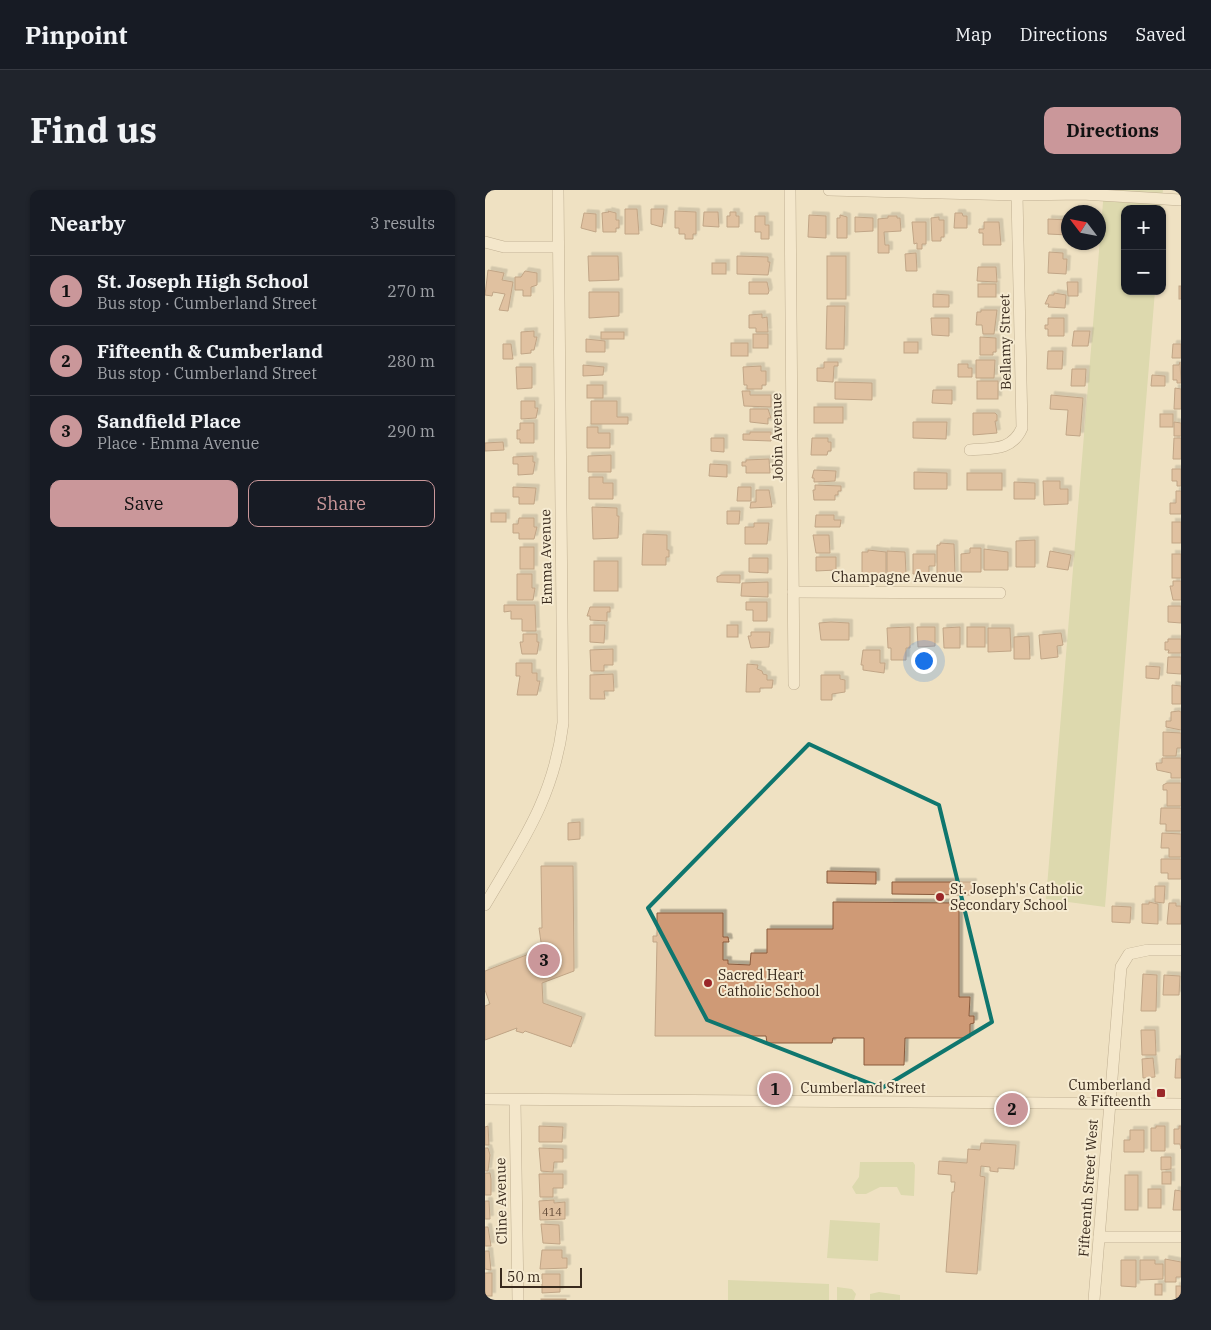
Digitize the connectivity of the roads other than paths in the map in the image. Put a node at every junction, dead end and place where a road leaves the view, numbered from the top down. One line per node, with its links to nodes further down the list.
1 (558, 190): 7 (street, Emma Avenue)
2 (790, 190): 9 (street, Jobin Avenue)
3 (829, 190): 4 (street)
4 (1017, 195): 5 (street); 8 (street, Bellamy Street)
5 (1181, 200)
6 (485, 242): 7 (street)
7 (558, 247): 12 (street, Emma Avenue)
8 (970, 450)
9 (793, 592): 10 (street, Champagne Avenue); 11 (street, Jobin Avenue)
10 (1000, 593)
11 (794, 684)
12 (485, 905)
13 (1181, 950): 16 (street, Fifteenth Street West)
14 (485, 1099): 15 (street, Cumberland Street)
15 (515, 1101): 16 (street, Cumberland Street); 20 (street, Cline Avenue)
16 (1109, 1104): 17 (street, Cumberland Street); 18 (street, Fifteenth Street West)
17 (1181, 1104)
18 (1099, 1236): 19 (street); 21 (street, Fifteenth Street West)
19 (1181, 1237)
20 (518, 1300)
21 (1093, 1300)

